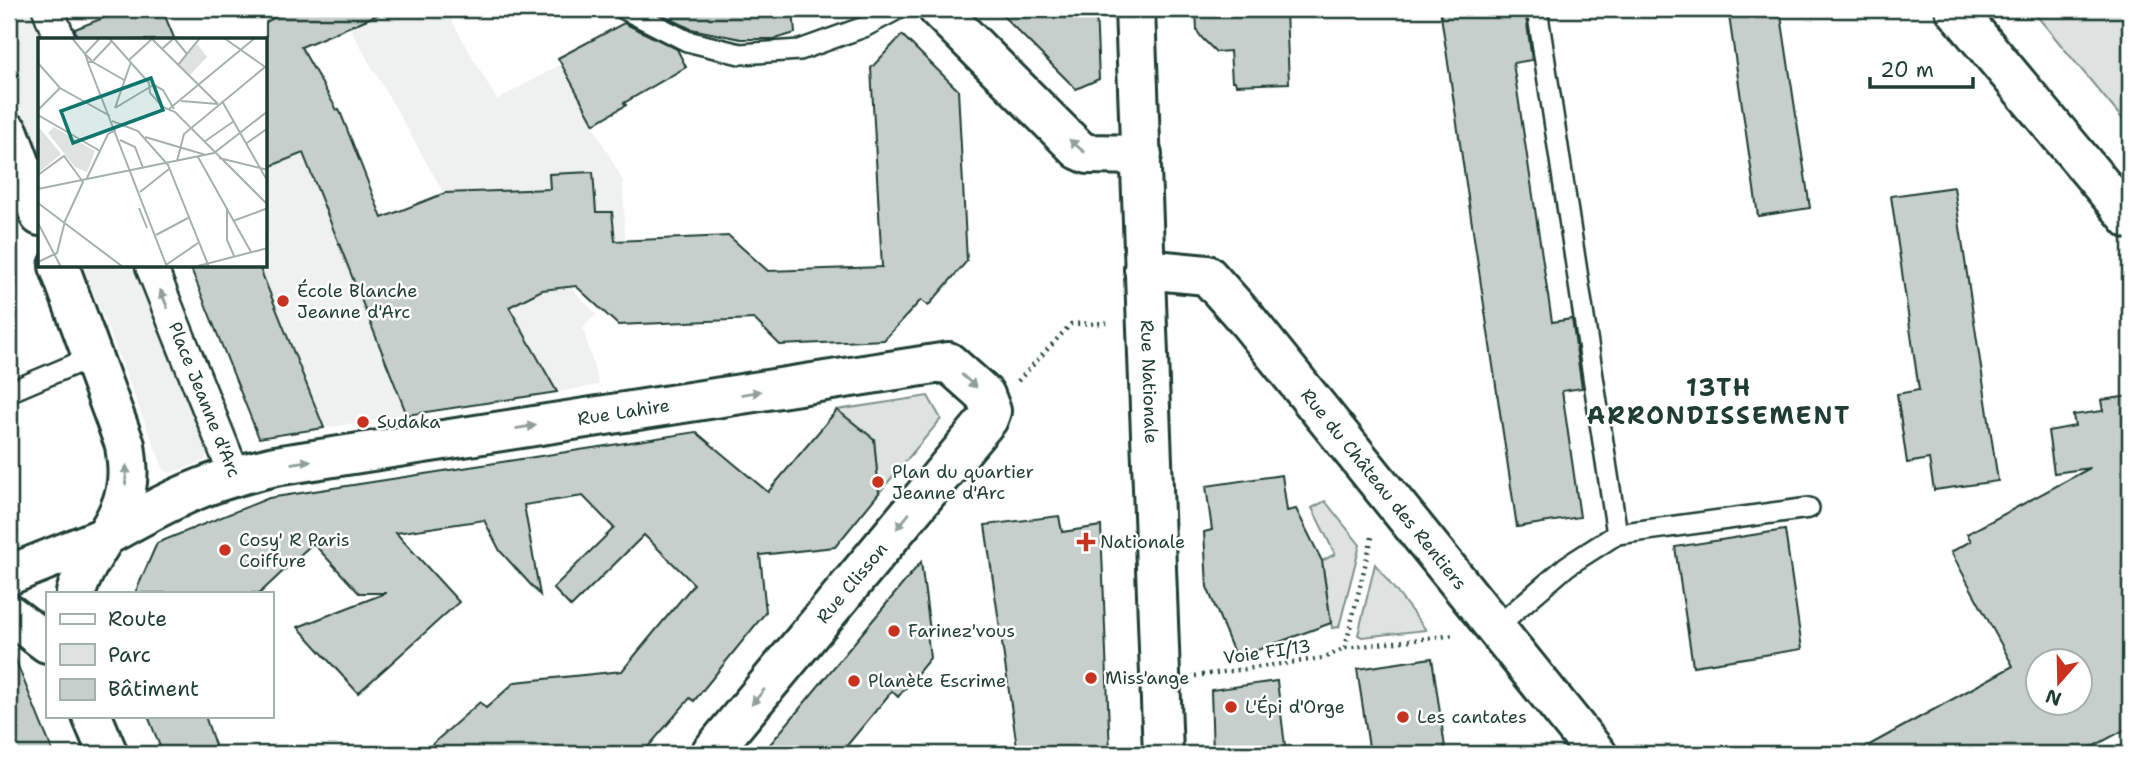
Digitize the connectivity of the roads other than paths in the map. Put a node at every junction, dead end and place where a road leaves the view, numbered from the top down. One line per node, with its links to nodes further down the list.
1 (48, 9): 8 (street)
2 (624, 9): 3 (lane)
3 (898, 9)
4 (938, 9): 10 (street, one-way to 4)
5 (1135, 9): 10 (street, Rue Nationale)
6 (1537, 9): 21 (lane)
7 (1955, 9): 12 (street)
8 (59, 38)
9 (9, 133): 11 (street)
10 (1142, 155): 15 (street, Rue Nationale)
11 (38, 211)
12 (2130, 219)
13 (61, 268): 16 (street)
14 (151, 268): 19 (street, Place Jeanne d'Arc, one-way to 14)
15 (1144, 269): 26 (street, Rue du Château des Rentiers); 31 (street, Rue Nationale)
16 (94, 356): 17 (lane); 22 (street, one-way to 16)
17 (9, 392)
18 (991, 411): 19 (street, Rue Lahire, one-way to 18); 30 (street, Rue Clisson, one-way to 30)
19 (234, 476): 22 (street, Place Jeanne d'Arc)
20 (1809, 508): 21 (lane)
21 (1617, 534): 26 (lane)
22 (102, 538): 23 (street, Place Jeanne d'Arc); 24 (street)
23 (9, 575)
24 (76, 592)
25 (9, 614): 27 (street)
26 (1479, 631): 32 (street, Rue du Château des Rentiers)
27 (46, 642)
28 (93, 718): 29 (street)
29 (105, 753)
30 (710, 754)
31 (1163, 754)
32 (1597, 754)

